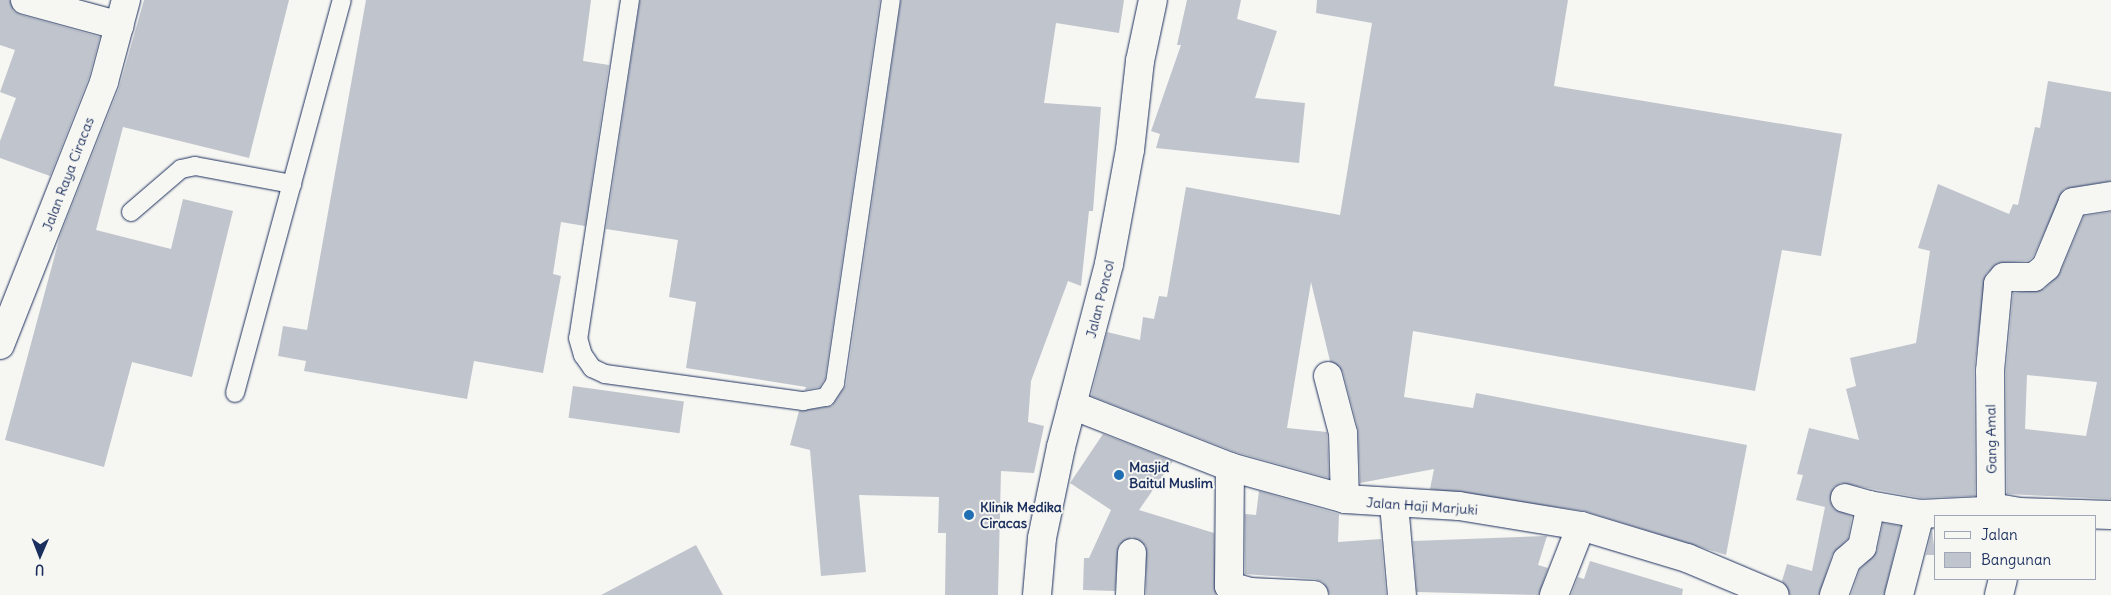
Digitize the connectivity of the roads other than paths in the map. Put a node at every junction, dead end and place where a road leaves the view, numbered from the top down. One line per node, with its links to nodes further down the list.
1 (25, 0): 7 (street)
2 (126, 0): 7 (street, Jalan Raya Ciracas)
3 (342, 0): 8 (lane)
4 (630, 0): 5 (lane)
5 (891, 0)
6 (1154, 0): 14 (street, Jalan Poncol)
7 (120, 26): 11 (street, Jalan Raya Ciracas)
8 (292, 184): 10 (lane); 13 (lane)
9 (2111, 196): 18 (street, Gang Amal)
10 (131, 212)
11 (0, 346)
12 (1328, 376): 16 (street)
13 (235, 393)
14 (1072, 406): 15 (street, Jalan Haji Marjuki); 25 (street, Jalan Poncol)
15 (1230, 467): 16 (street, Jalan Haji Marjuki); 27 (street)
16 (1345, 499): 17 (street, Jalan Haji Marjuki)
17 (1394, 504): 22 (street, Jalan Haji Marjuki); 28 (street)
18 (1991, 508): 19 (street); 20 (street)
19 (1920, 514): 31 (street); 32 (street)
20 (2019, 514): 21 (street)
21 (2111, 515)
22 (1580, 526): 29 (street); 30 (street, Jalan Haji Marjuki)
23 (1132, 553): 26 (street)
24 (2003, 580): 33 (street)
25 (1037, 595)
26 (1130, 595)
27 (1314, 595)
28 (1402, 595)
29 (1554, 595)
30 (1775, 595)
31 (1834, 595)
32 (1899, 595)
33 (1999, 595)

